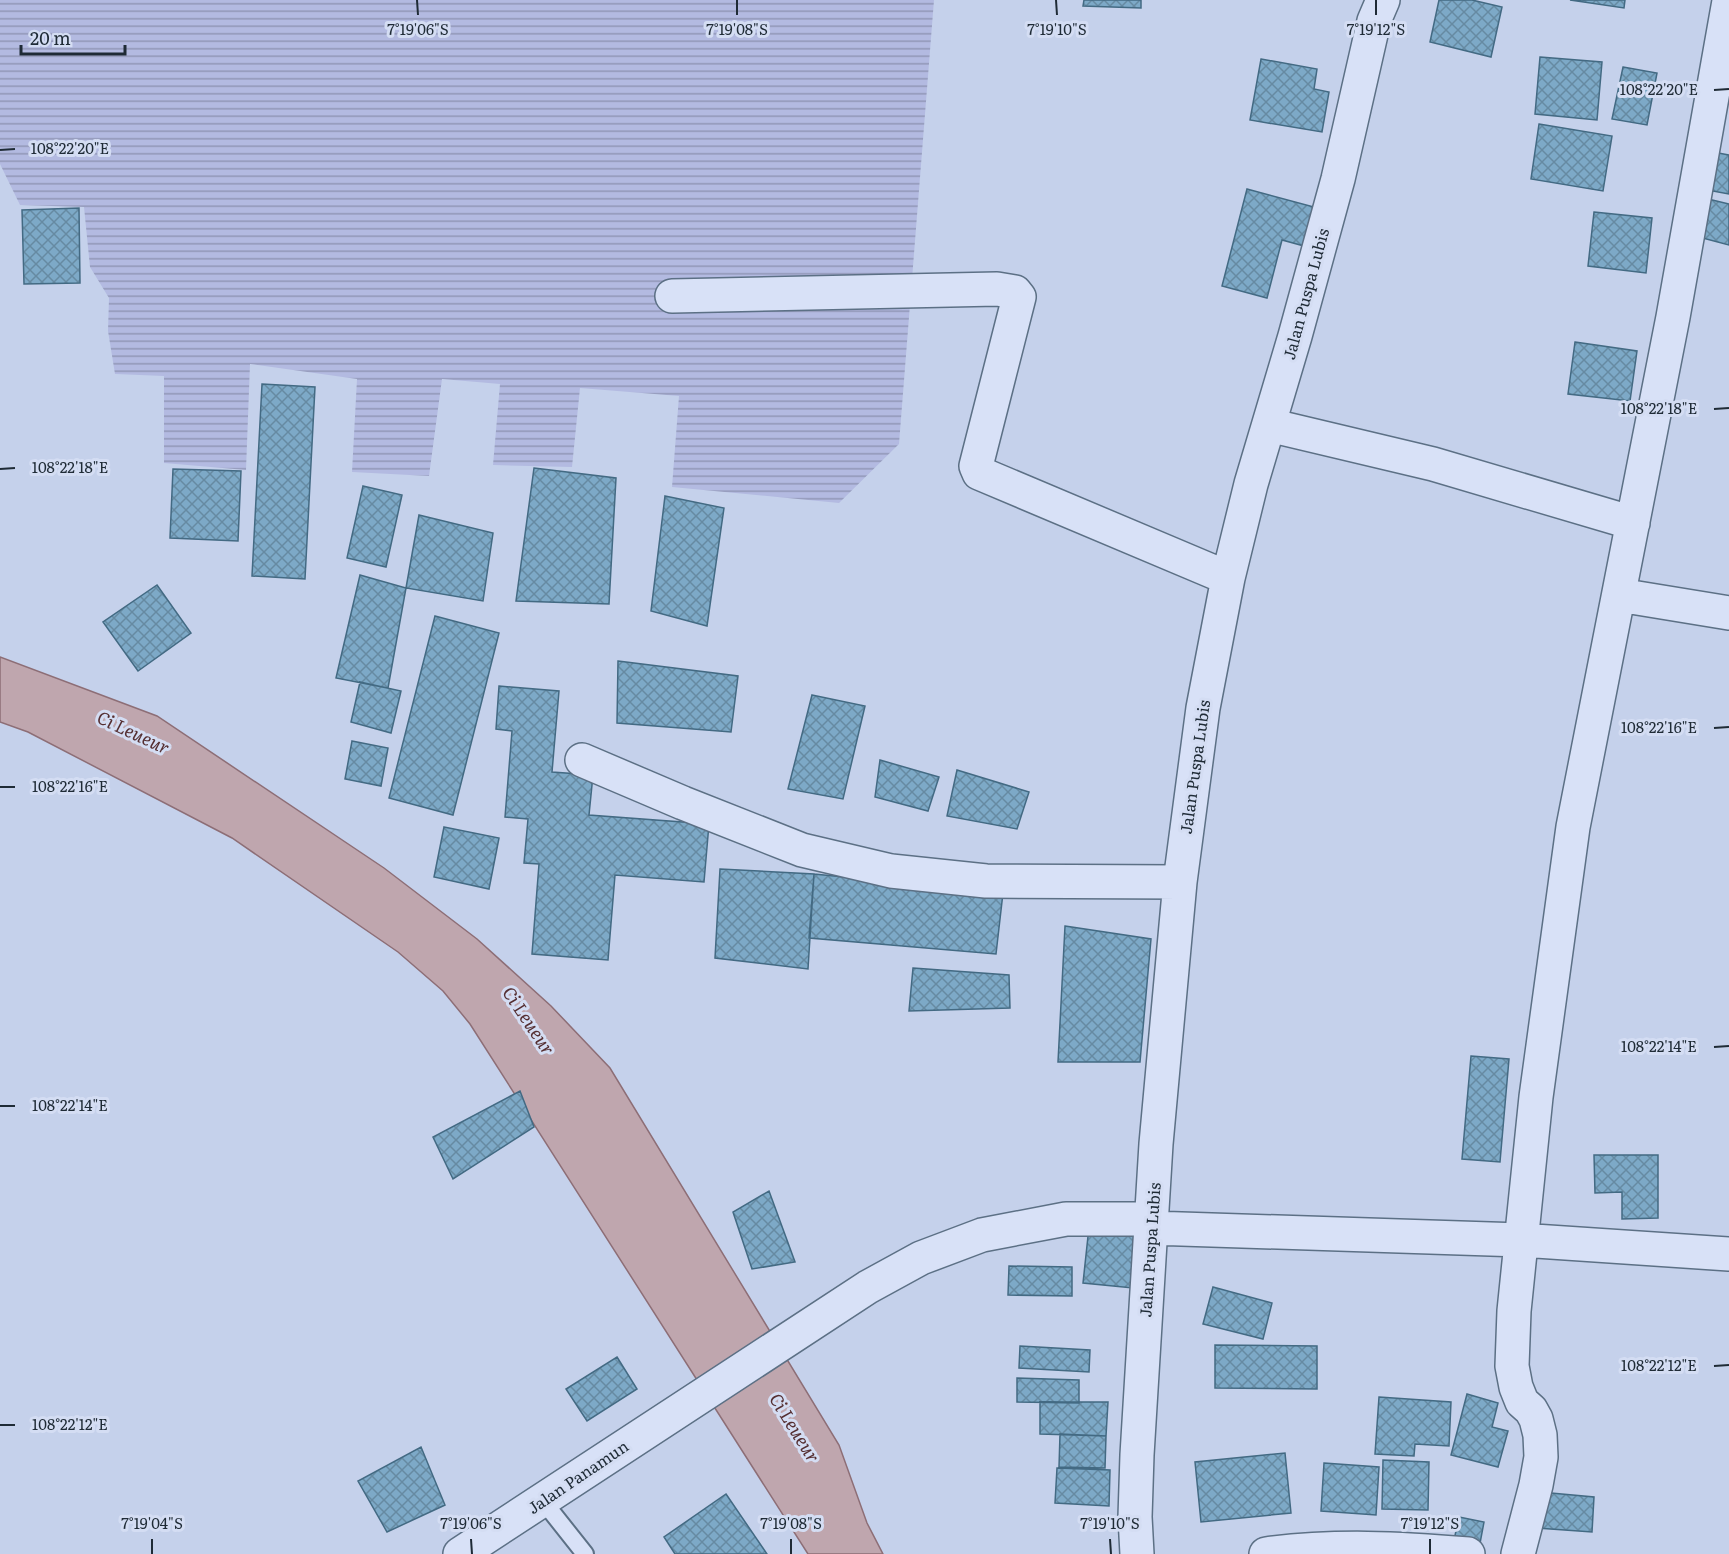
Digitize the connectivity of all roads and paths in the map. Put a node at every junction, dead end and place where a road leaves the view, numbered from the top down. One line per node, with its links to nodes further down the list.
1 (1383, 0): 4 (street, Jalan Puspa Lubis)
2 (1729, 1): 5 (street)
3 (672, 296): 6 (street)
4 (1269, 425): 5 (street); 6 (street, Jalan Puspa Lubis)
5 (1633, 523): 7 (street)
6 (1228, 578): 10 (street, Jalan Puspa Lubis)
7 (1619, 595): 8 (street); 12 (street)
8 (1729, 613)
9 (582, 760): 10 (street)
10 (1180, 882): 11 (street, Jalan Puspa Lubis)
11 (1152, 1224): 12 (street, Jalan Panamun); 14 (street, Jalan Panamun); 17 (street, Jalan Puspa Lubis)
12 (1521, 1240): 13 (street, Jalan Panamun); 20 (street)
13 (1729, 1254)
14 (543, 1501): 15 (street, Jalan Panamun); 16 (lane)
15 (460, 1554)
16 (585, 1554)
17 (1137, 1554)
18 (1266, 1554): 19 (street)
19 (1468, 1554)
20 (1518, 1554)

